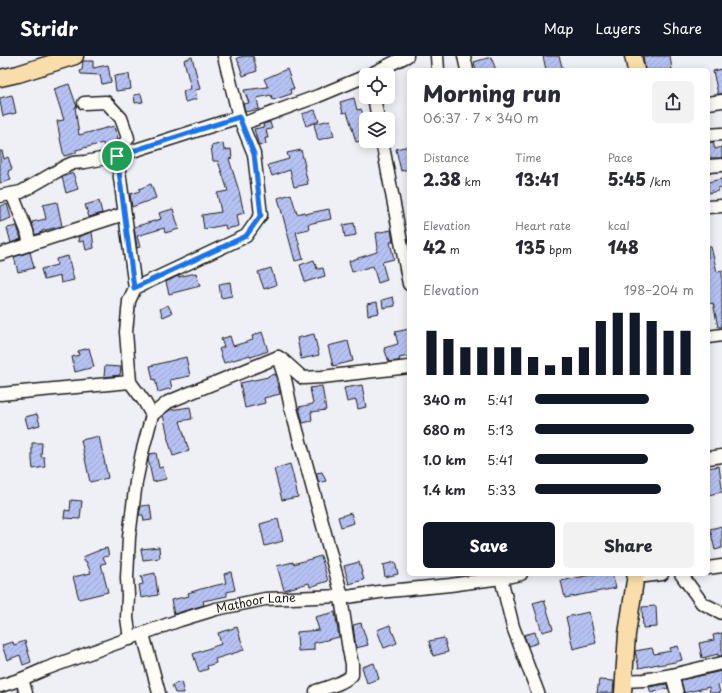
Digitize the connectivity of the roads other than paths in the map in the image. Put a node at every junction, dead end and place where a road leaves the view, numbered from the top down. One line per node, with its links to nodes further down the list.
1 (75, 56): 11 (main road)
2 (224, 56): 16 (street)
3 (407, 56): 7 (street)
4 (437, 56): 8 (street)
5 (464, 56): 9 (street)
6 (633, 56): 10 (main road)
7 (382, 68)
8 (438, 68)
9 (467, 68)
10 (636, 68)
11 (0, 78)
12 (359, 79): 16 (street)
13 (722, 101): 15 (street)
14 (84, 103): 20 (street)
15 (710, 103)
16 (240, 120): 20 (street); 30 (street)
17 (722, 134): 18 (street)
18 (710, 135)
19 (383, 148): 29 (street)
20 (117, 156): 23 (street); 26 (street)
21 (722, 165): 22 (street)
22 (710, 166)
23 (6, 195): 27 (street)
24 (722, 206): 25 (street)
25 (710, 208)
26 (124, 214): 27 (street); 30 (street)
27 (30, 245): 28 (street)
28 (0, 254)
29 (407, 273)
30 (134, 288): 35 (street)
31 (722, 335): 32 (street)
32 (710, 337)
33 (278, 357): 34 (street); 37 (street); 46 (street)
34 (407, 366)
35 (130, 382): 36 (street); 37 (street)
36 (0, 394)
37 (152, 414): 49 (street)
38 (722, 456): 39 (street)
39 (710, 458)
40 (722, 566): 41 (street)
41 (710, 568)
42 (510, 576): 45 (street, Mathoor Lane)
43 (636, 576): 54 (main road)
44 (682, 576): 47 (street)
45 (500, 578): 46 (street, Mathoor Lane); 58 (street)
46 (342, 597): 48 (street, Mathoor Lane); 55 (street)
47 (722, 613)
48 (143, 634): 49 (street, Mathoor Lane); 57 (street)
49 (130, 639): 52 (street, Mathoor Lane)
50 (722, 664): 51 (street)
51 (672, 676): 54 (street); 59 (street)
52 (22, 680): 53 (street, Mathoor Lane); 56 (street)
53 (0, 686)
54 (623, 687)
55 (316, 691)
56 (26, 693)
57 (160, 693)
58 (538, 693)
59 (677, 693)

